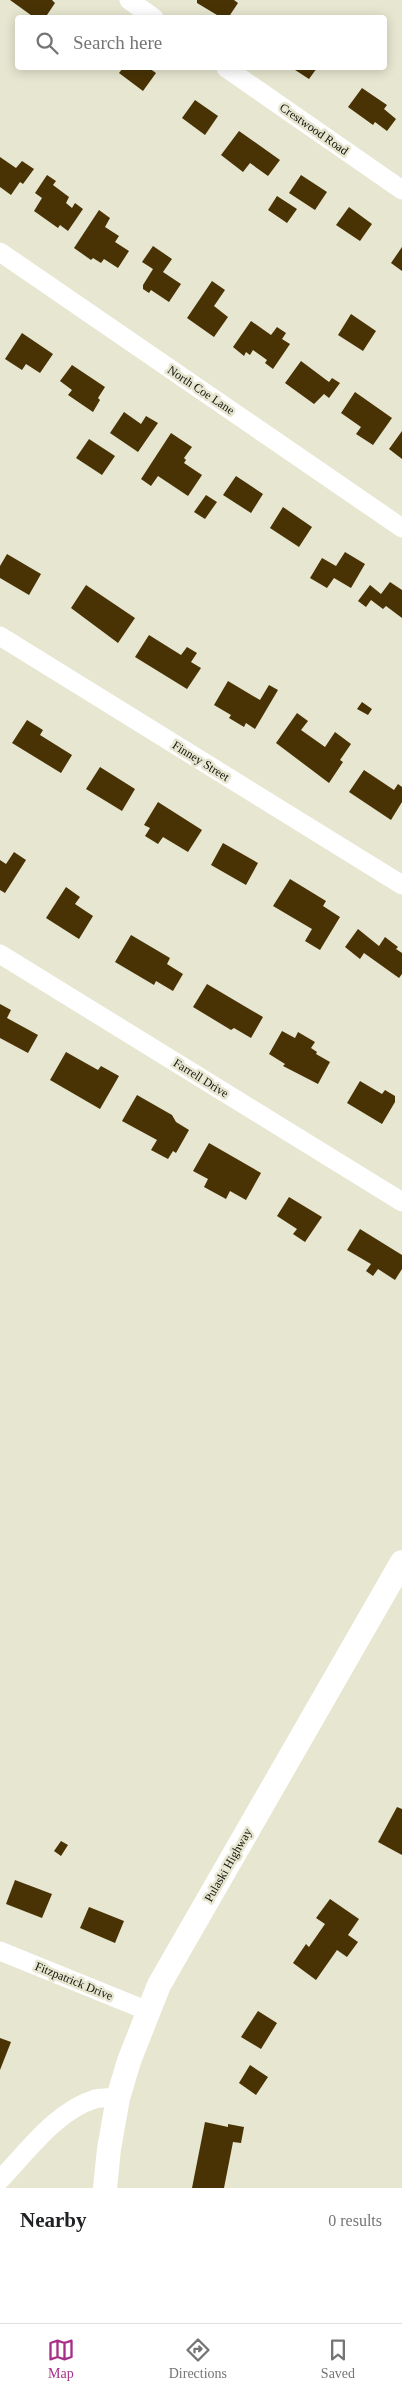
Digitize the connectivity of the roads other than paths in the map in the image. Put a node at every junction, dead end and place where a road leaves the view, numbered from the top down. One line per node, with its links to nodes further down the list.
1 (129, 0): 2 (street)
2 (150, 15)
3 (229, 70): 4 (street, Crestwood Road)
4 (402, 190)
5 (0, 252): 6 (street, North Coe Lane)
6 (402, 528)
7 (0, 636): 8 (street, Finney Street)
8 (402, 885)
9 (0, 954): 10 (street, Farrell Drive)
10 (402, 1202)
11 (402, 1562): 13 (main road, Pulaski Highway)
12 (0, 1951): 13 (street, Fitzpatrick Drive)
13 (148, 2011): 14 (main road, Pulaski Highway)
14 (118, 2098): 15 (street); 16 (main road, Pulaski Highway)
15 (0, 2180)
16 (105, 2188)

